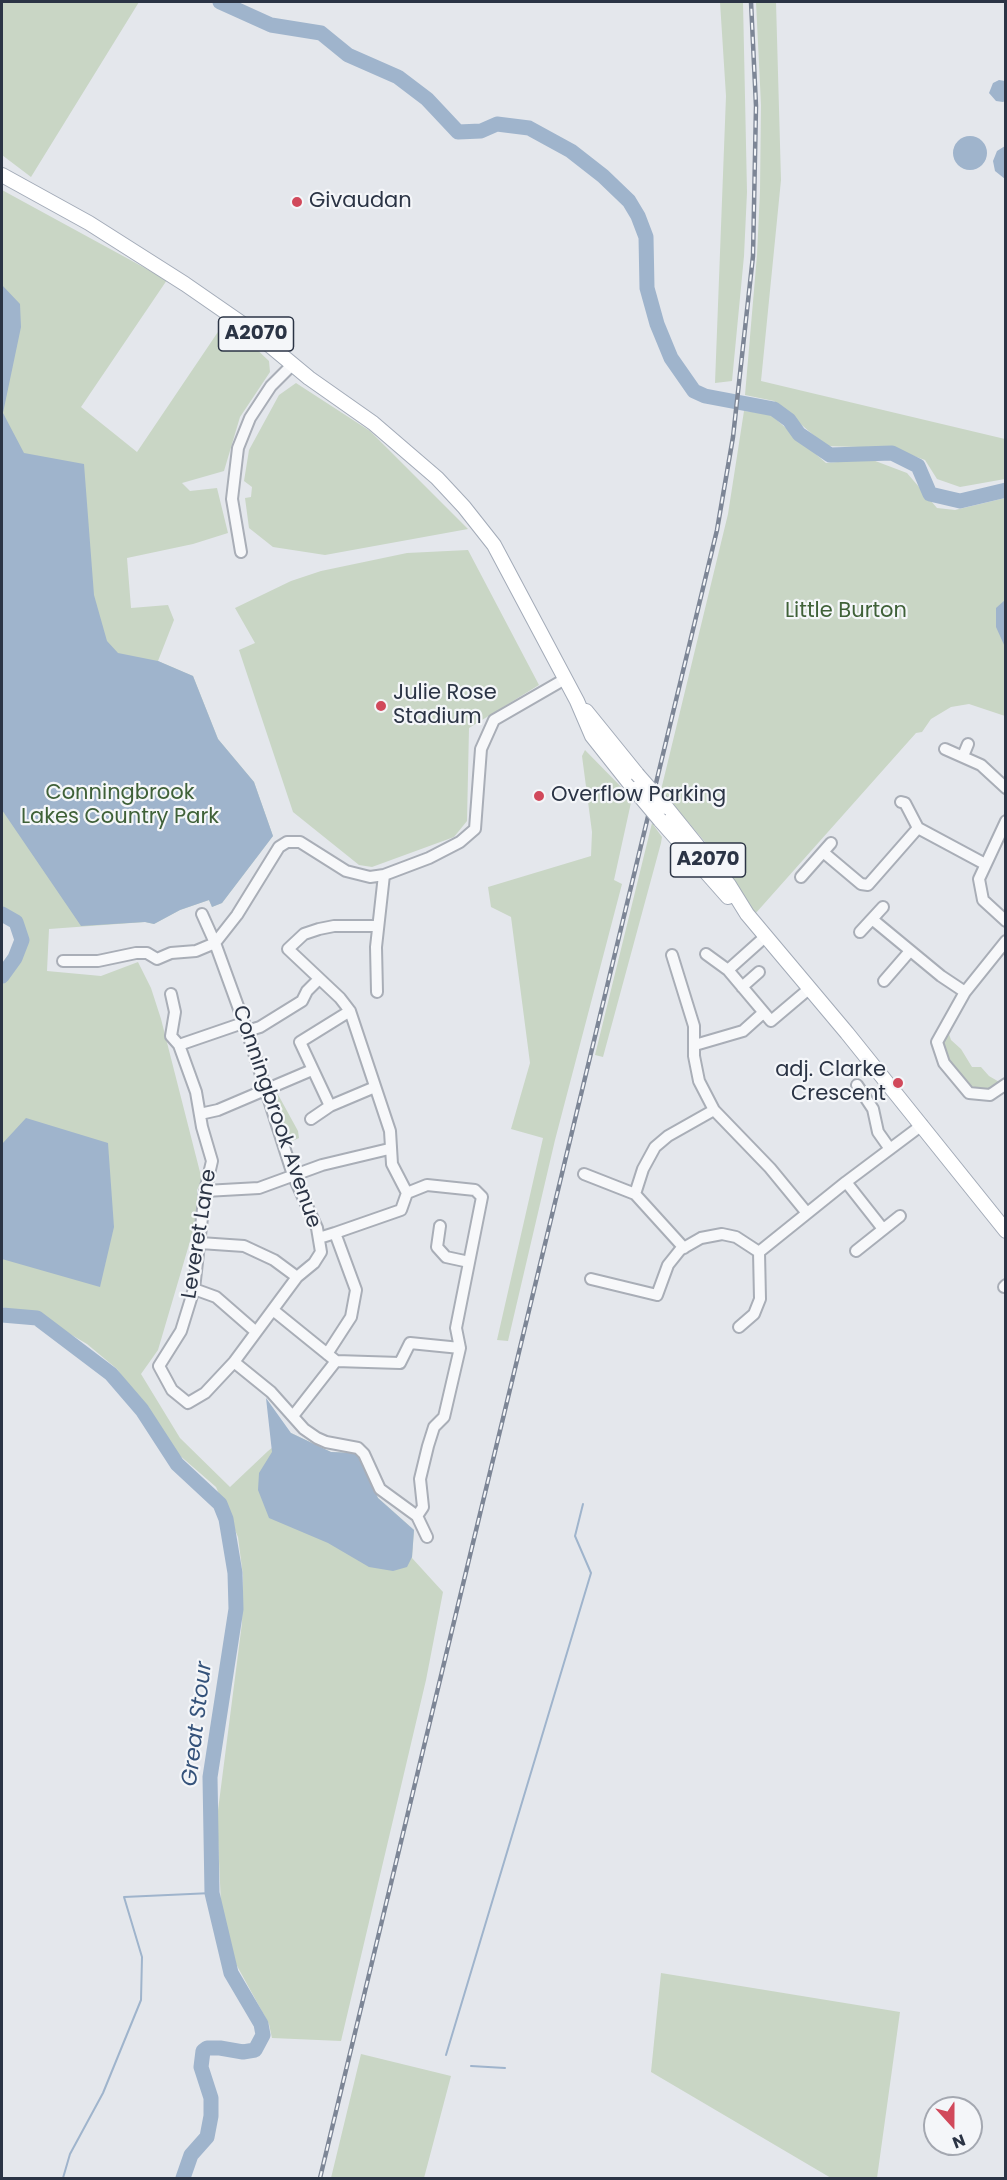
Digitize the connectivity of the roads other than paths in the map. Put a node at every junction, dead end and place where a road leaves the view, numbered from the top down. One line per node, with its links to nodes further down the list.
1 (2, 175): 2 (main road, A2070)
2 (292, 365): 3 (street); 4 (main road, A2070)
3 (241, 552)
4 (565, 679): 5 (main road, A2070); 17 (street)
5 (577, 701): 11 (main road, A2070, bridge); 11 (main road, A2070, bridge)
6 (968, 744): 8 (street)
7 (945, 749): 8 (street)
8 (963, 756): 9 (street)
9 (1005, 788)
10 (901, 802): 13 (street)
11 (663, 813): 25 (main road, A2070)
12 (1005, 821): 16 (street)
13 (918, 828): 15 (street); 16 (street)
14 (831, 843): 15 (street)
15 (823, 852): 18 (street)
16 (985, 864): 22 (street)
17 (384, 875): 23 (street); 27 (street)
18 (801, 877)
19 (883, 907): 21 (street)
20 (202, 914): 27 (street, Conningbrook Avenue)
21 (872, 919): 24 (street); 28 (street)
22 (1005, 921)
23 (378, 926): 34 (street); 38 (street)
24 (860, 932)
25 (765, 936): 32 (street); 37 (main road, A2070)
26 (1005, 941): 39 (street)
27 (215, 943): 31 (street); 43 (street, Conningbrook Avenue)
28 (910, 951): 35 (street); 39 (street)
29 (706, 954): 32 (street)
30 (672, 955): 45 (street)
31 (63, 961)
32 (728, 970): 36 (street)
33 (759, 972): 36 (street)
34 (319, 979): 41 (street); 43 (street)
35 (884, 981)
36 (742, 987): 42 (street)
37 (810, 988): 42 (street); 55 (main road, A2070)
38 (377, 992)
39 (965, 992): 47 (street)
40 (171, 994): 44 (street, Leveret Lane)
41 (350, 1011): 46 (street); 49 (street)
42 (764, 1013): 45 (street)
43 (245, 1027): 44 (street); 50 (street, Conningbrook Avenue)
44 (179, 1045): 53 (street, Leveret Lane)
45 (694, 1045): 52 (street)
46 (312, 1070): 50 (street); 51 (street)
47 (1005, 1084)
48 (857, 1085): 57 (street)
49 (375, 1087): 51 (street); 56 (street)
50 (265, 1092): 53 (street); 59 (street, Conningbrook Avenue)
51 (330, 1106): 54 (street)
52 (714, 1110): 63 (street); 64 (street)
53 (200, 1114): 61 (street, Leveret Lane)
54 (311, 1119)
55 (922, 1125): 57 (street); 68 (main road, A2070)
56 (389, 1149): 59 (street); 62 (street)
57 (890, 1149): 60 (street)
58 (584, 1174): 63 (street)
59 (293, 1175): 61 (street); 70 (street, Conningbrook Avenue)
60 (846, 1182): 64 (street); 67 (street)
61 (205, 1191): 71 (street, Leveret Lane)
62 (406, 1193): 69 (street); 75 (street)
63 (635, 1194): 72 (street)
64 (807, 1213): 74 (street)
65 (900, 1216): 67 (street)
66 (440, 1226): 75 (street)
67 (883, 1229): 73 (street)
68 (1005, 1231)
69 (335, 1233): 70 (street); 83 (street)
70 (319, 1238): 76 (street, Conningbrook Avenue)
71 (200, 1243): 76 (street); 78 (street, Leveret Lane)
72 (684, 1248): 74 (street); 77 (street)
73 (856, 1251)
74 (759, 1252): 80 (street)
75 (469, 1262): 82 (street)
76 (297, 1277): 79 (street, Conningbrook Avenue)
77 (591, 1279)
78 (194, 1289): 81 (street); 85 (street, Leveret Lane)
79 (273, 1310): 81 (street, Conningbrook Avenue); 83 (street)
80 (739, 1327)
81 (255, 1331): 84 (street, Conningbrook Avenue)
82 (460, 1348): 83 (street); 87 (street)
83 (331, 1358): 86 (street)
84 (234, 1362): 85 (street, Conningbrook Avenue); 86 (street)
85 (188, 1403)
86 (293, 1416): 87 (street)
87 (417, 1516): 88 (street)
88 (426, 1537)

